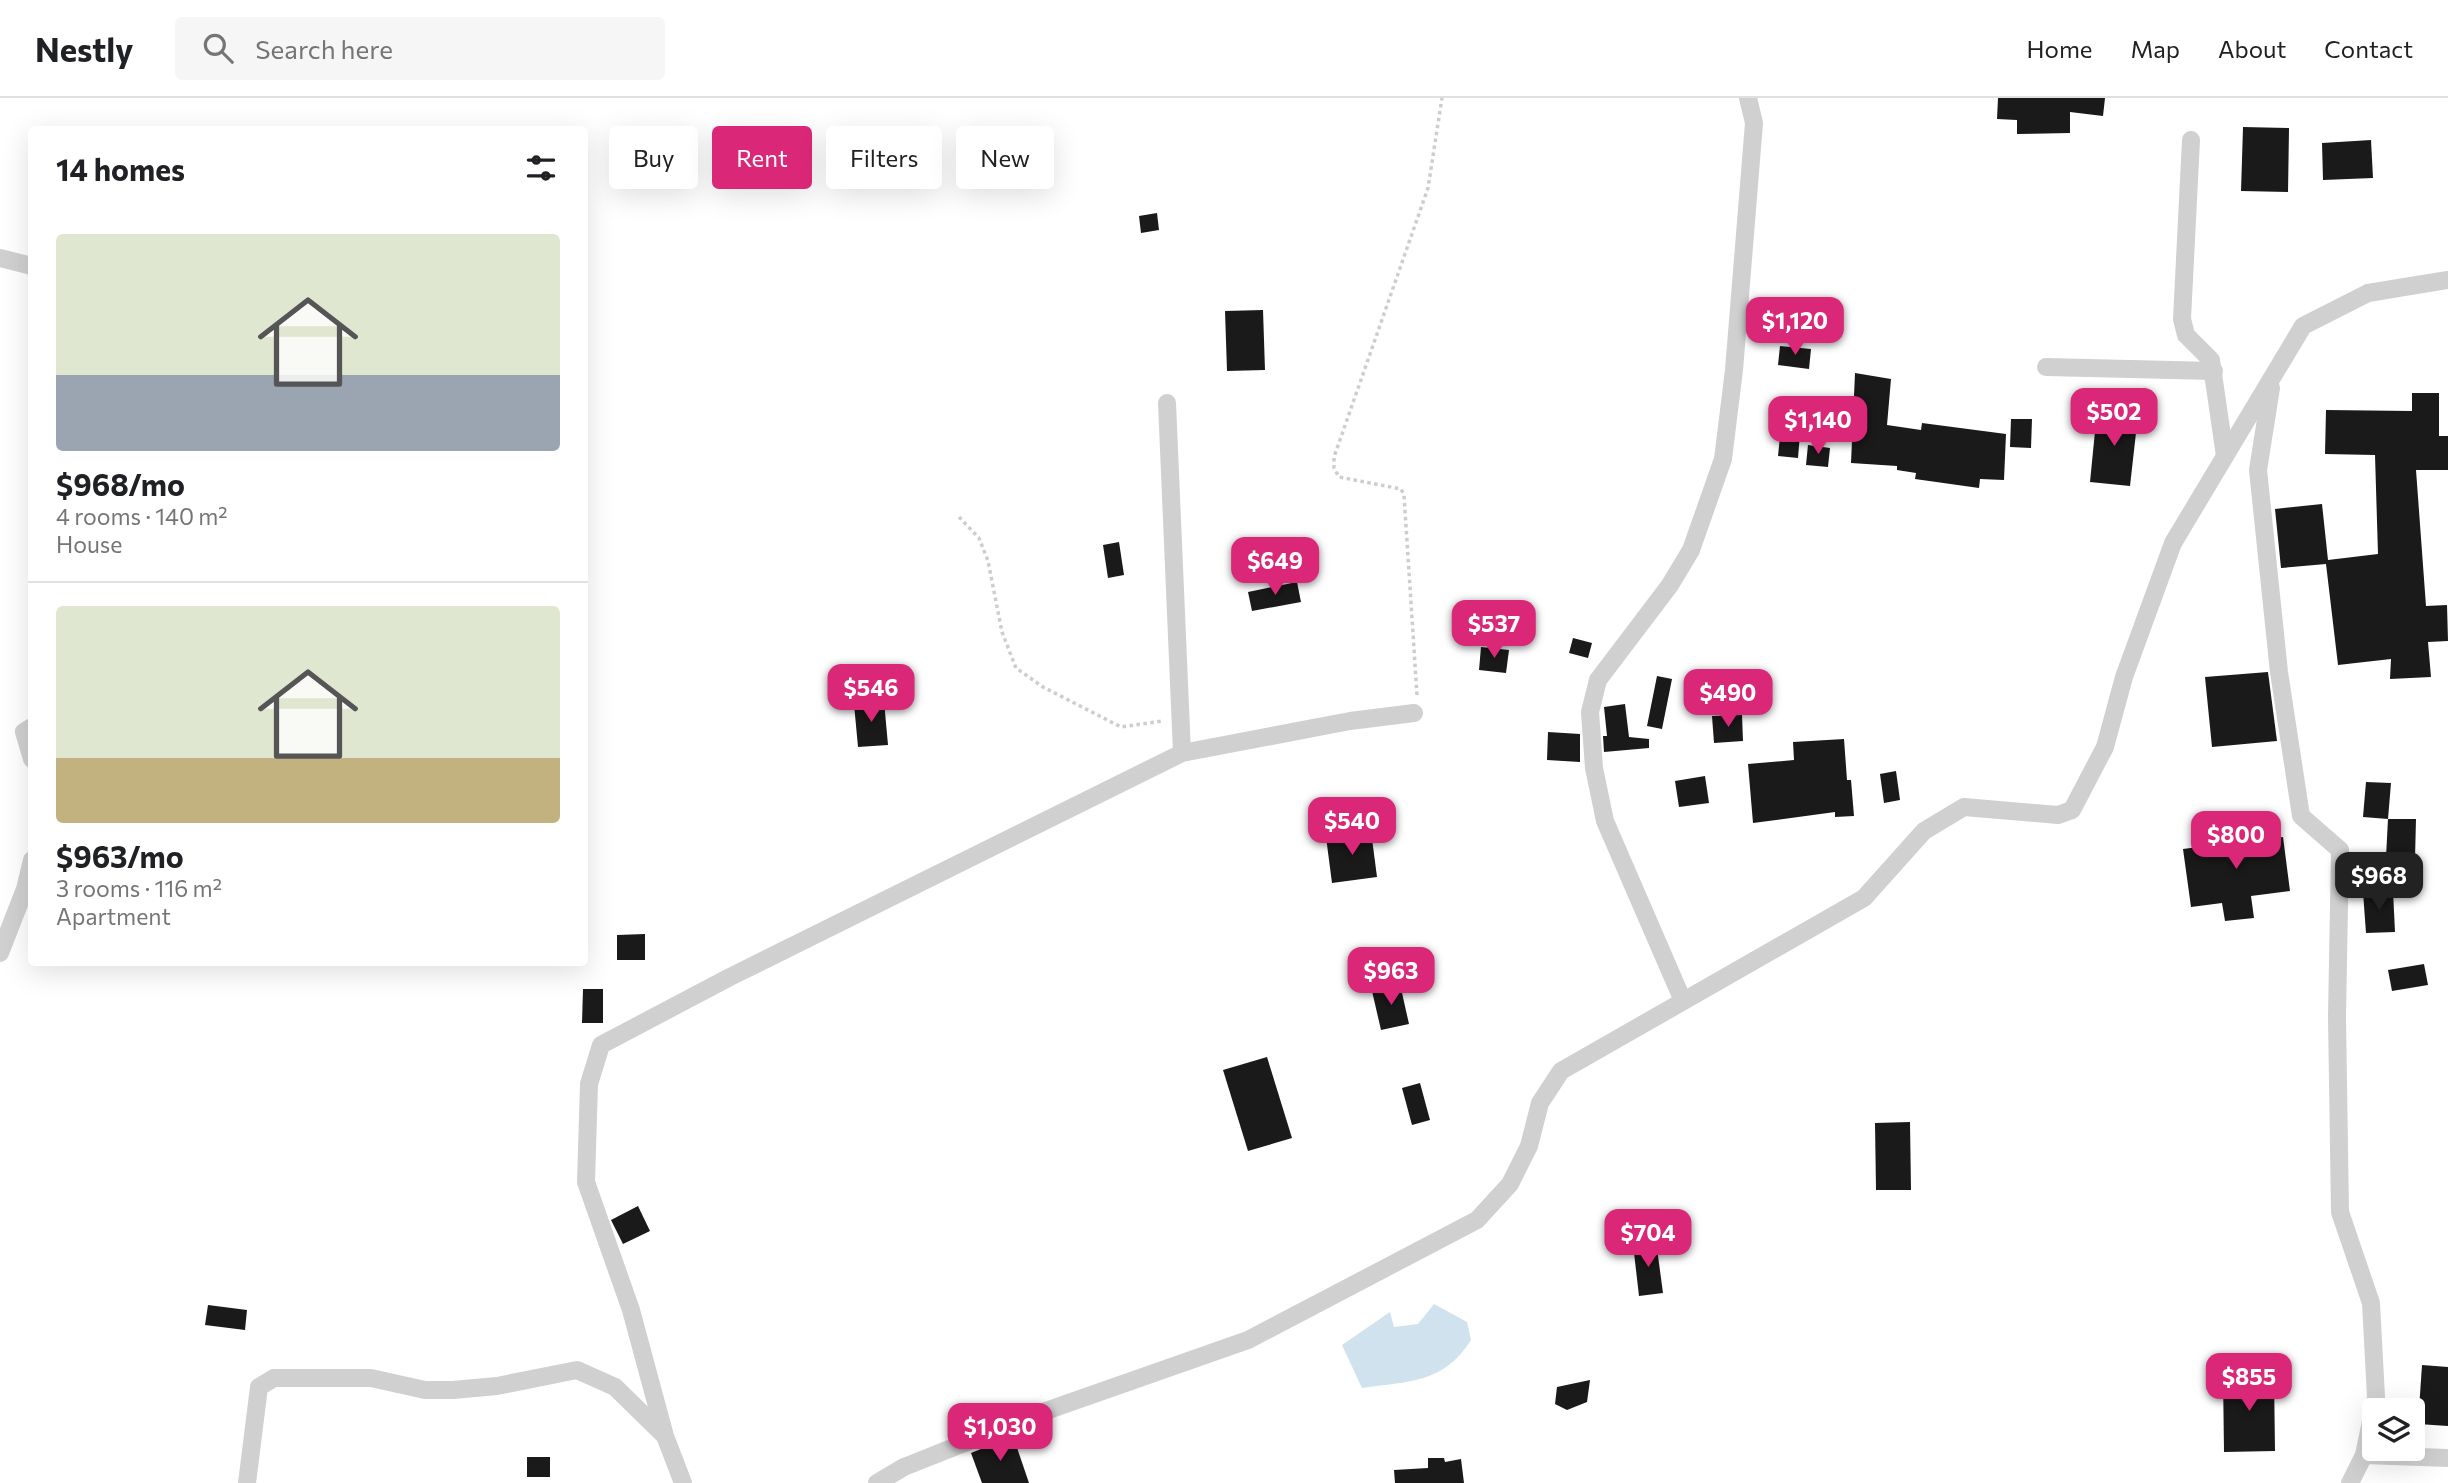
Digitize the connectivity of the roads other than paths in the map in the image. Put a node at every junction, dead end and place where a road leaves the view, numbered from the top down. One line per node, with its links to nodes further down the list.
1 (1748, 98): 17 (street)
2 (2191, 140): 7 (street)
3 (0, 258): 4 (street)
4 (28, 265)
5 (2448, 280): 8 (street)
6 (2046, 367): 7 (street)
7 (2214, 371): 10 (street)
8 (2273, 376): 10 (street); 18 (street)
9 (1167, 403): 14 (street)
10 (2225, 456): 17 (street)
11 (1414, 713): 14 (street)
12 (28, 730): 13 (street)
13 (28, 746)
14 (1182, 753): 19 (street)
15 (28, 877): 16 (street)
16 (0, 953)
17 (1683, 1001): 25 (street)
18 (2376, 1398)
19 (665, 1436): 23 (street); 24 (street)
20 (2425, 1457): 21 (street)
21 (2448, 1458)
22 (2362, 1459): 26 (street)
23 (247, 1483)
24 (683, 1483)
25 (877, 1483)
26 (2350, 1483)

